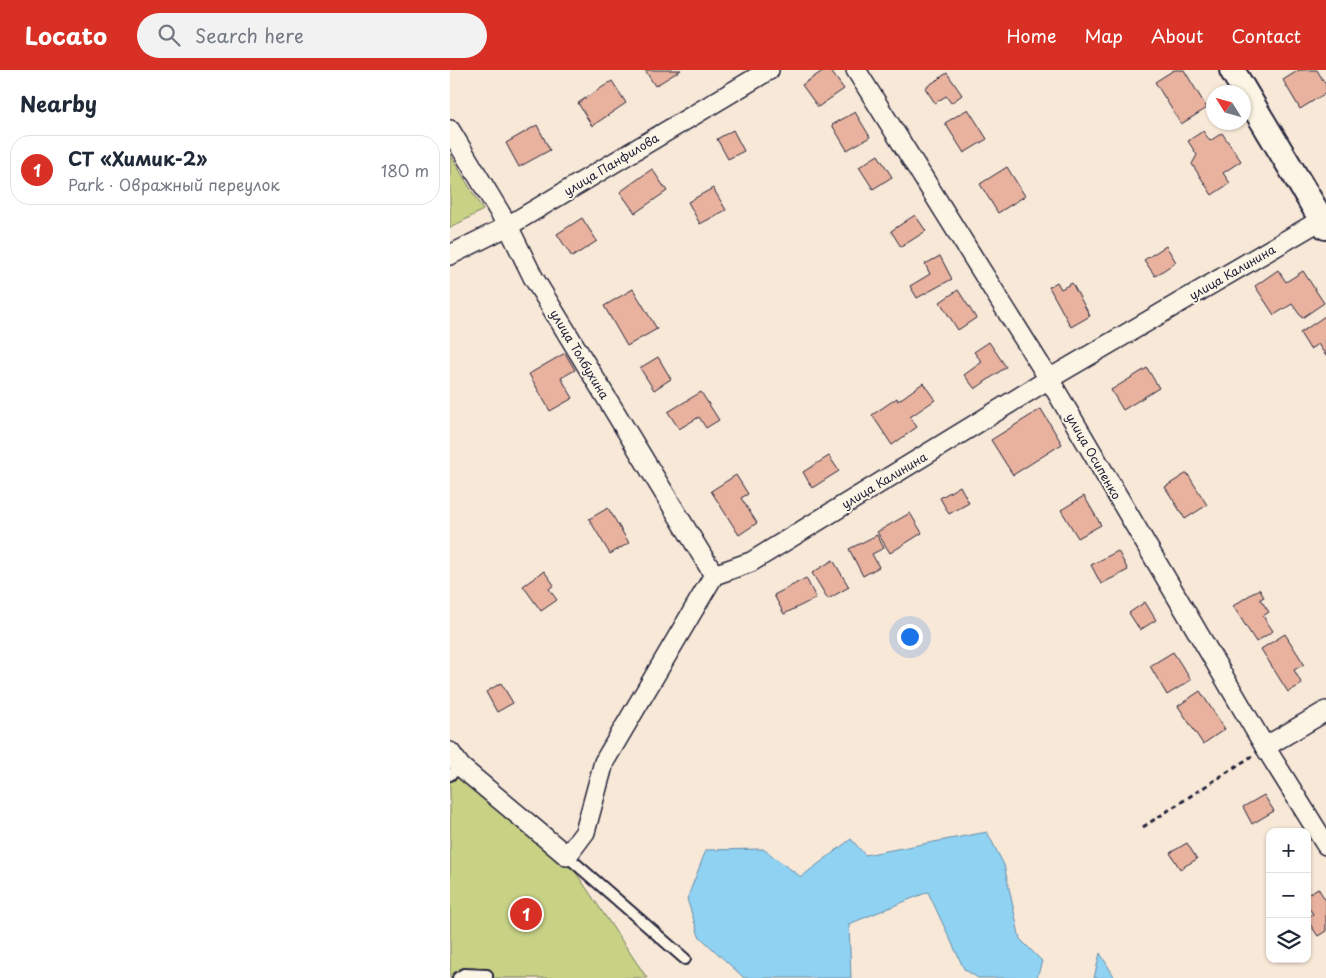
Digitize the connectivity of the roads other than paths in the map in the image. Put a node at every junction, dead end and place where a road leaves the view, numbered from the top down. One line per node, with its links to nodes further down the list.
1 (769, 70): 6 (street, улица Панфилова)
2 (856, 70): 8 (street, улица Осипенко)
3 (1232, 70): 5 (street)
4 (450, 130): 6 (street, улица Толбухина)
5 (1325, 221): 8 (street, улица Калинина)
6 (508, 226): 7 (street, улица Панфилова); 9 (street, улица Толбухина)
7 (450, 255)
8 (1049, 379): 9 (street, улица Калинина); 11 (street, улица Осипенко)
9 (714, 575): 15 (street)
10 (1326, 711): 11 (street)
11 (1266, 747): 14 (street, улица Осипенко)
12 (450, 752): 13 (street)
13 (456, 771): 15 (street)
14 (1326, 846)
15 (567, 856): 16 (lane)
16 (685, 959)
17 (458, 978): 18 (lane)
18 (487, 978)

